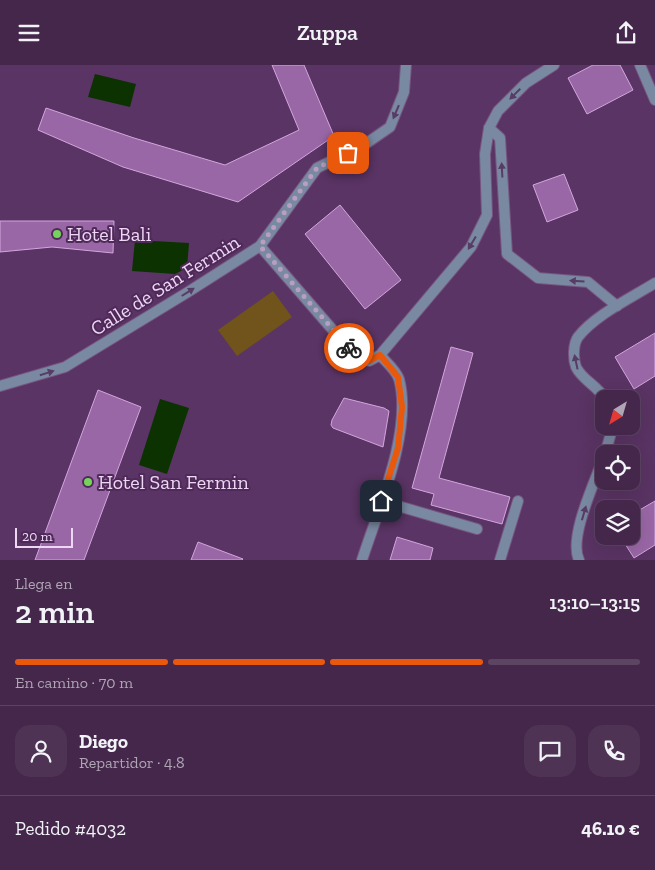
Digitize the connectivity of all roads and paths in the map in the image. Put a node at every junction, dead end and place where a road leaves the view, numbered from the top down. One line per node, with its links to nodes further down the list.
1 (406, 65): 6 (street, Calle de San Fermin, one-way to 6)
2 (554, 65): 5 (street, one-way to 5)
3 (640, 65): 4 (street)
4 (655, 100)
5 (489, 128): 8 (street, one-way to 5); 9 (street, one-way to 9)
6 (260, 246): 9 (street); 10 (street, Calle de San Fermin, one-way to 6)
7 (655, 283): 8 (street)
8 (618, 306): 11 (street, one-way to 8)
9 (380, 355): 13 (street)
10 (0, 386)
11 (599, 390)
12 (595, 479): 18 (street, one-way to 12)
13 (381, 501): 15 (street); 16 (street)
14 (518, 501): 17 (street)
15 (477, 529)
16 (362, 560)
17 (500, 560)
18 (580, 560)

